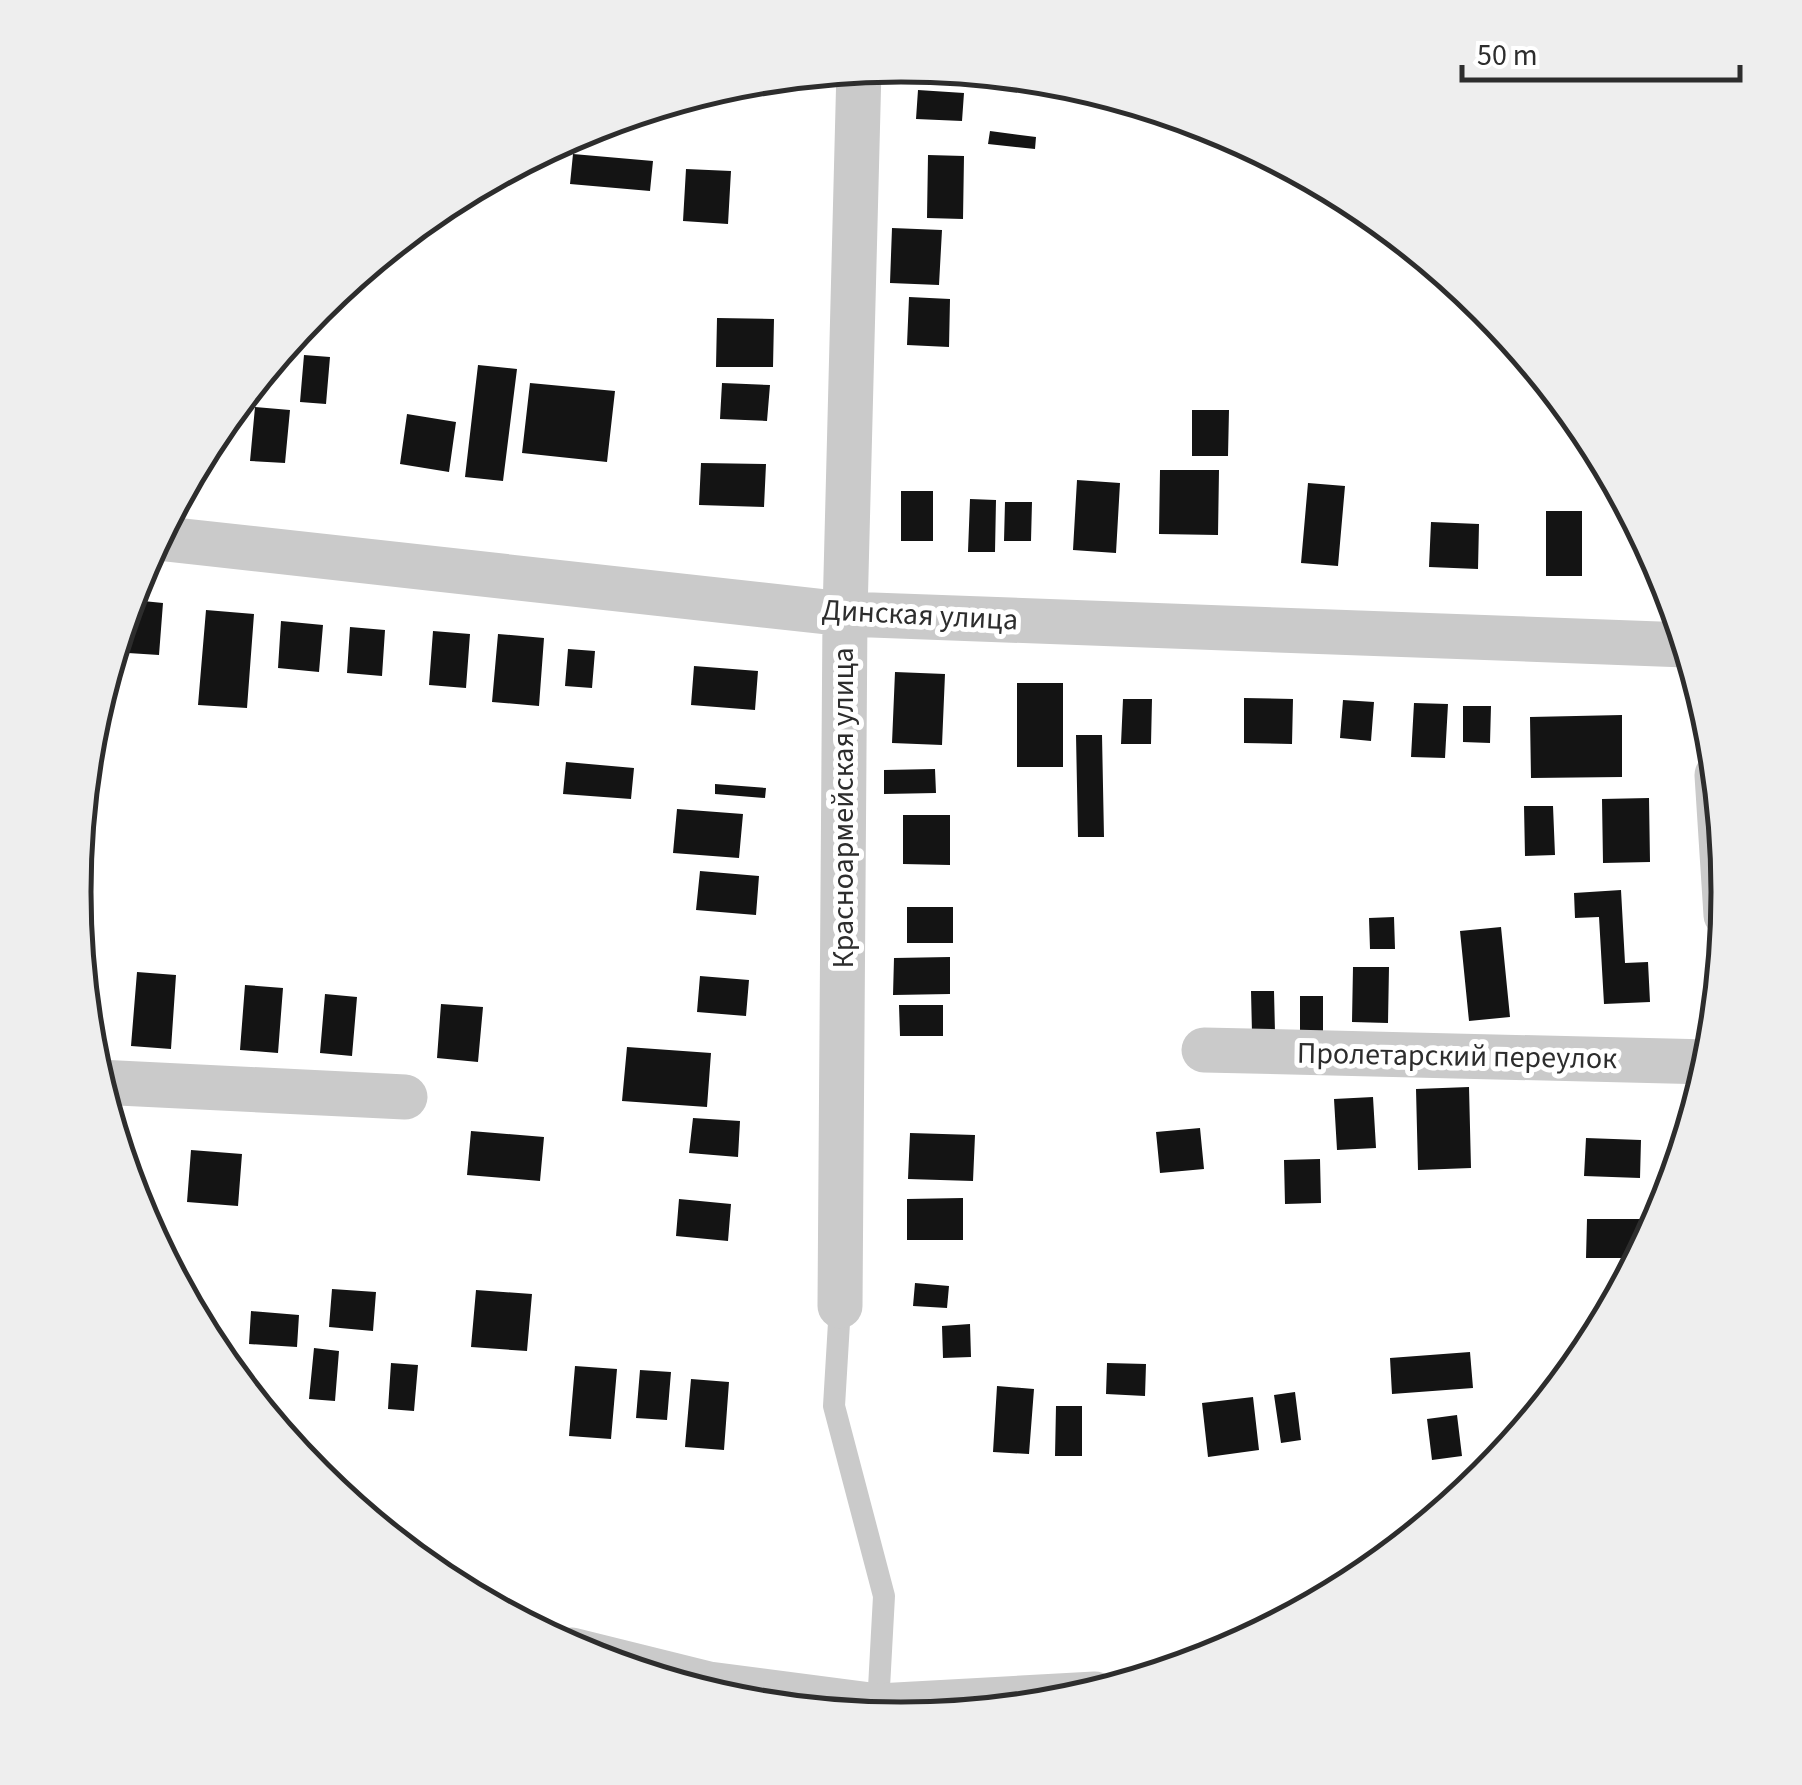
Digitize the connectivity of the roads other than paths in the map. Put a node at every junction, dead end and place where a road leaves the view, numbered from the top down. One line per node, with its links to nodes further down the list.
1 (859, 84): 3 (street, Красноармейская улица)
2 (172, 540): 3 (street, Динская улица)
3 (845, 614): 4 (street, Динская улица); 9 (street, Красноармейская улица)
4 (1672, 644)
5 (1204, 1050): 6 (street, Пролетарский переулок)
6 (1693, 1062)
7 (114, 1083): 8 (street)
8 (405, 1097)
9 (840, 1306): 12 (lane)
10 (776, 1693): 11 (street)
11 (817, 1698)
12 (878, 1702)

